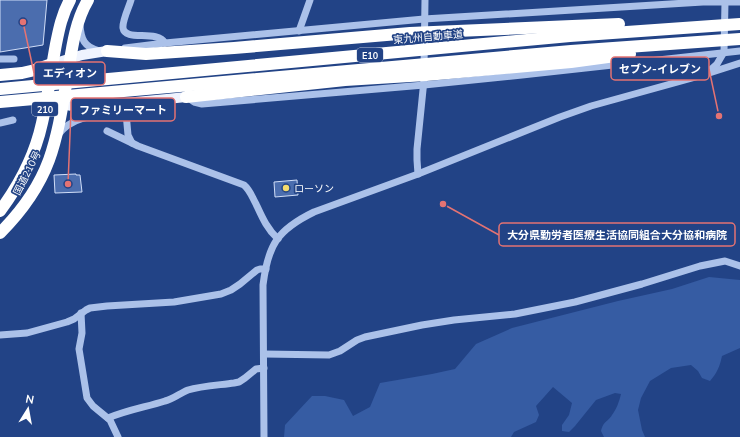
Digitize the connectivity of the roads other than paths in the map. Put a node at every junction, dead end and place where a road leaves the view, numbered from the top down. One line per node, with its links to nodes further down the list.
1 (70, 0): 22 (highway, 国道210号 / 210)
2 (88, 0): 8 (highway, 国道210号 / 210)
3 (131, 0): 14 (street)
4 (310, 0): 12 (street)
5 (425, 0): 9 (street)
6 (725, 2): 7 (street); 9 (street); 17 (street)
7 (740, 2)
8 (81, 15): 16 (street); 18 (highway, 国道210号 / 210)
9 (424, 19): 12 (street); 25 (street)
10 (740, 19): 16 (highway)
11 (740, 24): 26 (highway, 東九州自動車道 / E10)
12 (299, 31): 14 (street)
13 (740, 40): 26 (highway, E10); 27 (highway)
14 (165, 43): 16 (street)
15 (740, 50): 17 (street)
16 (103, 51): 18 (main road)
17 (724, 52): 24 (street); 25 (street)
18 (70, 58): 22 (main road); 29 (highway, 国道210号 / 210)
19 (0, 59): 20 (street)
20 (14, 59)
21 (740, 63): 24 (street)
22 (51, 69): 23 (highway); 28 (highway, 国道210号 / 210); 29 (highway)
23 (0, 74)
24 (703, 76): 38 (street)
25 (424, 85): 27 (street); 38 (street)
26 (1, 93): 28 (highway); 35 (highway)
27 (186, 97): 30 (main road)
28 (47, 99): 29 (main road); 35 (highway, 国道210号 / 210)
29 (64, 99): 30 (main road); 36 (highway, 国道210号 / 210)
30 (167, 99): 31 (street)
31 (126, 113): 36 (street); 37 (street)
32 (13, 120): 33 (street)
33 (0, 123)
34 (107, 132): 37 (street)
35 (38, 137): 39 (highway, 国道210号 / 210)
36 (54, 141): 40 (highway, 国道210号 / 210)
37 (132, 143): 41 (street)
38 (418, 174): 41 (street)
39 (0, 211)
40 (0, 233)
41 (278, 239): 43 (street)
42 (740, 266): 46 (street)
43 (266, 269): 44 (street); 46 (street)
44 (81, 313): 45 (street); 48 (street)
45 (0, 335)
46 (264, 354): 47 (street)
47 (264, 368): 48 (street); 50 (street)
48 (108, 418): 49 (street)
49 (118, 437)
50 (264, 437)

